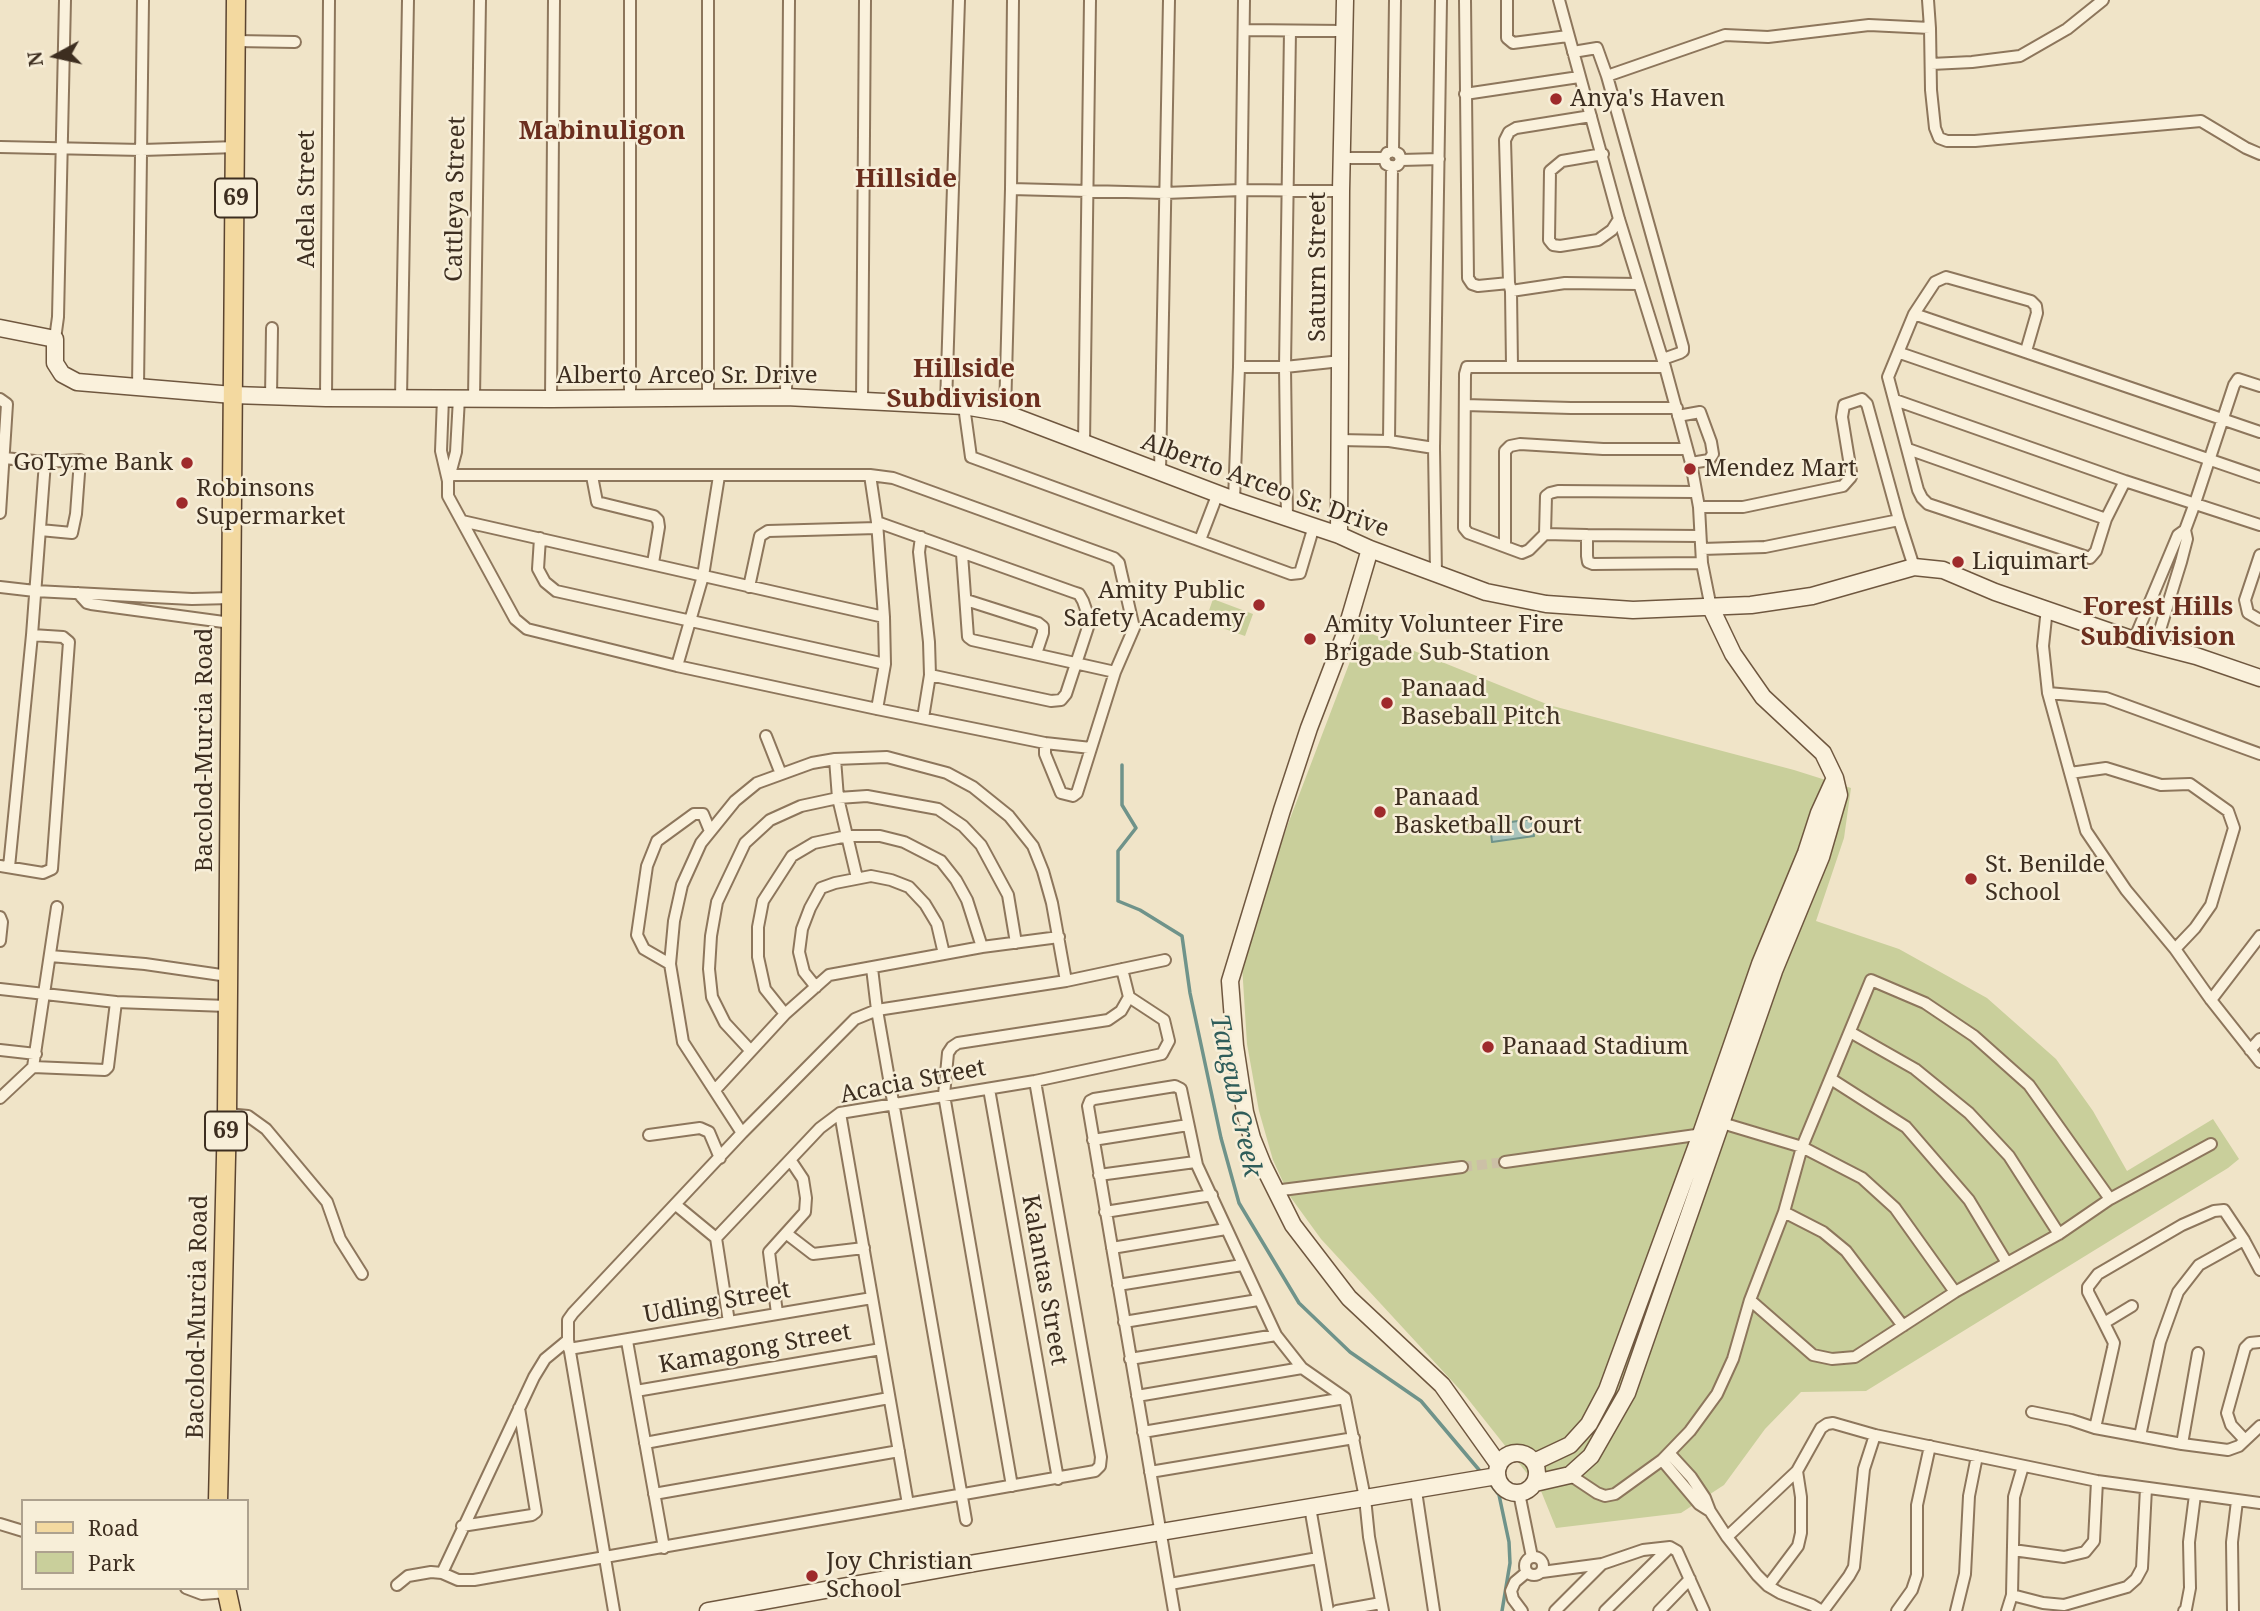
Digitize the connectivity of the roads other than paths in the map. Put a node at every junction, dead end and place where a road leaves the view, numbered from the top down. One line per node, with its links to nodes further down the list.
1 (65, 0): 40 (street)
2 (143, 0): 41 (street)
3 (236, 0): 30 (main road, Bacolod-Murcia Road / 69)
4 (329, 0): 72 (street, Adela Street)
5 (408, 0): 73 (street)
6 (480, 0): 74 (street, Cattleya Street)
7 (554, 0): 78 (street)
8 (629, 0): 75 (street)
9 (708, 0): 76 (street)
10 (789, 0): 71 (street)
11 (865, 0): 80 (street)
12 (959, 0): 81 (street)
13 (1013, 0): 47 (street)
14 (1090, 0): 50 (street)
15 (1169, 0): 52 (street)
16 (1244, 0): 26 (street)
17 (1345, 0): 28 (street, Saturn Street)
18 (1395, 0): 45 (street)
19 (1441, 0): 46 (street)
20 (1465, 0): 36 (street)
21 (1507, 0): 29 (street)
22 (1559, 0): 29 (street)
23 (1928, 0): 25 (street)
24 (2103, 0): 33 (street)
25 (1930, 28): 33 (street); 34 (street)
26 (1244, 30): 27 (street); 48 (street)
27 (1290, 31): 28 (street); 49 (street)
28 (1344, 31): 44 (street, Saturn Street)
29 (1568, 36): 32 (street)
30 (236, 41): 31 (street); 39 (main road, Bacolod-Murcia Road / 69)
31 (295, 42)
32 (1573, 52): 34 (street); 35 (street)
33 (1931, 64): 42 (street)
34 (1607, 76): 63 (street)
35 (1579, 77): 36 (street); 37 (street)
36 (1465, 94): 55 (street)
37 (1591, 117): 43 (street); 55 (street)
38 (0, 147): 40 (street)
39 (237, 147): 41 (street); 69 (main road, Bacolod-Murcia Road / 69)
40 (62, 149): 41 (street); 59 (street)
41 (142, 150): 68 (street)
42 (2260, 153)
43 (1603, 155): 53 (street); 53 (street)
44 (1343, 158): 45 (street); 51 (street, Saturn Street)
45 (1392, 159): 46 (street); 89 (street)
46 (1439, 159): 91 (street)
47 (1011, 189): 50 (street); 85 (street)
48 (1241, 190): 49 (street); 52 (street); 65 (street)
49 (1289, 190): 51 (street); 66 (street)
50 (1088, 191): 52 (street); 90 (street)
51 (1340, 191): 62 (street, Saturn Street)
52 (1164, 193): 98 (street)
53 (1619, 219): 54 (street)
54 (1638, 284): 55 (street); 63 (street)
55 (1510, 287): 64 (street)
56 (1914, 314): 60 (street); 60 (street); 61 (street)
57 (0, 328): 59 (street)
58 (272, 328): 70 (street)
59 (55, 339): 68 (street, Alberto Arceo Sr. Drive)
60 (2026, 351): 86 (street)
61 (1900, 352): 79 (street); 95 (street)
62 (1341, 361): 66 (street); 88 (street, Saturn Street)
63 (1664, 363): 64 (street); 84 (street)
64 (1512, 366): 82 (street)
65 (1239, 367): 66 (street); 107 (street)
66 (1285, 367): 111 (street)
67 (2260, 386): 86 (street)
68 (138, 387): 69 (street, Alberto Arceo Sr. Drive)
69 (233, 395): 70 (street, Alberto Arceo Sr. Drive); 145 (main road, Bacolod-Murcia Road / 69)
70 (271, 397): 72 (street, Alberto Arceo Sr. Drive)
71 (786, 397): 76 (street, Alberto Arceo Sr. Drive); 80 (street, Alberto Arceo Sr. Drive)
72 (326, 398): 73 (street, Alberto Arceo Sr. Drive)
73 (401, 398): 74 (street, Alberto Arceo Sr. Drive)
74 (459, 398): 78 (street, Alberto Arceo Sr. Drive); 102 (street, Cattleya Street)
75 (630, 398): 76 (street, Alberto Arceo Sr. Drive); 78 (street, Alberto Arceo Sr. Drive)
76 (708, 398)
77 (0, 399): 94 (street)
78 (551, 399)
79 (1895, 400): 93 (street); 104 (street)
80 (862, 401): 81 (street, Alberto Arceo Sr. Drive)
81 (946, 404): 83 (street, Alberto Arceo Sr. Drive)
82 (1465, 405): 84 (street); 127 (street)
83 (964, 406): 85 (street, Alberto Arceo Sr. Drive); 126 (street)
84 (1678, 412): 92 (street); 97 (street)
85 (1004, 413): 90 (street, Alberto Arceo Sr. Drive)
86 (2222, 420): 87 (street); 95 (street)
87 (2260, 432)
88 (1340, 440): 89 (street); 121 (street, Saturn Street)
89 (1389, 441): 91 (street)
90 (1084, 444): 98 (street, Alberto Arceo Sr. Drive)
91 (1434, 448): 138 (street)
92 (1686, 449): 97 (street); 127 (street)
93 (1908, 449): 112 (street); 112 (street)
94 (4, 458): 96 (street); 110 (street)
95 (2208, 459): 103 (street); 108 (street)
96 (46, 462): 118 (street); 118 (street)
97 (1691, 463): 105 (street)
98 (1160, 472): 106 (street, Alberto Arceo Sr. Drive)
99 (870, 475): 101 (street); 115 (street); 165 (street)
100 (592, 476): 101 (street); 102 (street); 134 (street)
101 (719, 476): 139 (street)
102 (448, 477): 114 (street, Cattleya Street)
103 (2260, 477)
104 (2124, 481): 108 (street); 112 (street)
105 (1695, 492): 109 (street); 120 (street)
106 (1218, 493): 107 (street, Alberto Arceo Sr. Drive); 126 (street)
107 (1234, 500): 111 (street, Alberto Arceo Sr. Drive)
108 (2195, 503): 116 (street); 119 (street)
109 (1699, 507): 113 (street); 123 (street)
110 (0, 513)
111 (1287, 519): 117 (street, Alberto Arceo Sr. Drive)
112 (2106, 519)
113 (1899, 520): 129 (street); 136 (street)
114 (462, 522): 125 (street); 164 (street, Cattleya Street)
115 (877, 525): 124 (street); 141 (street); 154 (street)
116 (2260, 525)
117 (1314, 526): 121 (street, Alberto Arceo Sr. Drive); 126 (street)
118 (40, 530): 142 (street)
119 (2185, 530): 132 (street); 133 (street)
120 (1545, 534): 122 (street); 127 (street)
121 (1339, 535): 128 (street, Alberto Arceo Sr. Drive)
122 (1587, 535): 123 (street); 135 (street)
123 (1699, 536): 129 (street)
124 (921, 537): 130 (street); 166 (street)
125 (540, 538): 134 (street); 156 (street)
126 (1200, 540)
127 (1505, 545)
128 (1370, 549): 138 (street, Alberto Arceo Sr. Drive); 240 (street)
129 (1702, 549): 135 (street)
130 (962, 554): 147 (street); 163 (street)
131 (2260, 555): 137 (street)
132 (2169, 558): 133 (street); 151 (street)
133 (2181, 562): 152 (street)
134 (653, 563): 139 (street)
135 (1702, 563): 149 (street)
136 (1914, 567): 149 (street, Alberto Arceo Sr. Drive); 150 (street, Alberto Arceo Sr. Drive)
137 (2257, 571): 155 (street)
138 (1436, 574): 149 (street, Alberto Arceo Sr. Drive)
139 (703, 576): 141 (street); 156 (street)
140 (0, 587): 142 (street)
141 (749, 587): 154 (street)
142 (35, 591): 143 (street); 158 (street)
143 (78, 593): 144 (street); 148 (street)
144 (117, 593): 146 (street); 148 (street)
145 (231, 598): 146 (street); 157 (main road, Bacolod-Murcia Road / 69)
146 (192, 599): 153 (street)
147 (966, 600): 161 (street); 161 (street)
148 (115, 606): 153 (street)
149 (1711, 608): 178 (street)
150 (2047, 608): 159 (street, Alberto Arceo Sr. Drive); 168 (street)
151 (2147, 608): 152 (street); 159 (street)
152 (2164, 613): 160 (street)
153 (190, 617): 157 (street)
154 (884, 617): 162 (street)
155 (2260, 620)
156 (689, 621): 162 (street); 164 (street)
157 (230, 623): 198 (main road, Bacolod-Murcia Road / 69)
158 (32, 635): 182 (street); 182 (street)
159 (2134, 640): 160 (street, Alberto Arceo Sr. Drive)
160 (2155, 646): 167 (street, Alberto Arceo Sr. Drive)
161 (1036, 654): 163 (street)
162 (885, 664): 169 (street)
163 (1077, 664): 165 (street); 166 (street)
164 (677, 666): 169 (street, Cattleya Street)
165 (1115, 671): 173 (street)
166 (930, 675): 170 (street)
167 (2260, 678)
168 (2048, 693): 174 (street); 176 (street)
169 (877, 709): 170 (street, Cattleya Street)
170 (923, 718): 172 (street, Cattleya Street)
171 (766, 736): 177 (street)
172 (1045, 743): 173 (street, Cattleya Street); 173 (street)
173 (1091, 748)
174 (2260, 754)
175 (835, 759): 177 (street); 179 (street); 187 (street)
176 (2070, 773): 191 (street); 191 (street)
177 (781, 774): 180 (street)
178 (1835, 778): 227 (street); 229 (street)
179 (838, 798): 181 (street); 189 (street); 213 (street)
180 (710, 831): 195 (street); 195 (street)
181 (847, 836): 183 (street); 190 (street); 208 (street)
182 (4, 866)
183 (857, 878): 192 (street); 200 (street)
184 (57, 907): 193 (street)
185 (0, 918): 188 (street)
186 (2260, 936): 204 (street)
187 (1059, 937): 189 (street); 199 (street)
188 (0, 941)
189 (1016, 943): 190 (street)
190 (982, 947): 192 (street)
191 (2175, 949): 204 (street)
192 (944, 954): 196 (street)
193 (50, 956): 198 (street); 202 (street)
194 (1165, 960): 197 (street)
195 (670, 964): 220 (street)
196 (872, 968): 200 (street); 207 (street)
197 (1122, 968): 199 (street); 203 (street)
198 (228, 976): 206 (main road, Bacolod-Murcia Road / 69)
199 (1066, 981): 207 (street)
200 (816, 987): 208 (street)
201 (0, 989): 202 (street)
202 (42, 994): 205 (street); 214 (street)
203 (1129, 997): 218 (street, Acacia Street); 221 (street)
204 (2211, 999): 211 (street)
205 (116, 1002): 206 (street); 216 (street)
206 (227, 1006): 225 (main road, Bacolod-Murcia Road / 69)
207 (877, 1010): 223 (street); 228 (street)
208 (785, 1014): 213 (street)
209 (1850, 1032): 217 (street); 242 (street); 248 (street)
210 (2260, 1039): 211 (street)
211 (2250, 1049): 215 (street)
212 (0, 1050): 214 (street)
213 (750, 1050): 220 (street)
214 (36, 1054): 216 (street)
215 (2260, 1062)
216 (33, 1067): 222 (street)
217 (1831, 1079): 233 (street); 253 (street)
218 (1035, 1081): 219 (street, Acacia Street); 301 (street)
219 (989, 1088): 221 (street, Acacia Street); 301 (street, Kalantas Street)
220 (715, 1090): 228 (street)
221 (944, 1095): 223 (street, Acacia Street); 304 (street)
222 (0, 1098)
223 (894, 1106): 224 (street, Acacia Street); 309 (street)
224 (840, 1113): 235 (street, Acacia Street); 251 (street)
225 (227, 1114): 256 (street); 312 (main road, Bacolod-Murcia Road / 69)
226 (1188, 1125): 231 (street); 231 (street); 236 (street)
227 (1720, 1128): 229 (street); 233 (street); 300 (street)
228 (742, 1133): 234 (street)
229 (1701, 1134): 237 (street); 295 (street)
230 (649, 1135): 234 (street)
231 (1093, 1139): 239 (street)
232 (2211, 1143): 242 (street)
233 (1802, 1147): 245 (street); 258 (street)
234 (720, 1158): 243 (street)
235 (791, 1161): 247 (street); 249 (street, Acacia Street)
236 (1195, 1161): 239 (street); 241 (street)
237 (1505, 1162)
238 (1462, 1167): 240 (street)
239 (1099, 1175): 244 (street)
240 (1275, 1191): 297 (street)
241 (1212, 1195): 244 (street); 246 (street)
242 (2110, 1199): 248 (street)
243 (676, 1205): 249 (street); 271 (street)
244 (1105, 1212): 252 (street)
245 (1784, 1212): 261 (street); 267 (street)
246 (1226, 1229): 252 (street); 254 (street)
247 (787, 1234): 251 (street); 263 (street)
248 (2059, 1234): 253 (street)
249 (716, 1238): 264 (street)
250 (2244, 1240): 255 (street); 266 (street); 286 (street)
251 (863, 1248): 259 (street)
252 (1112, 1248): 257 (street)
253 (2007, 1263): 258 (street)
254 (1242, 1265): 257 (street); 260 (street)
255 (2260, 1270)
256 (362, 1274)
257 (1118, 1285): 265 (street)
258 (1955, 1292): 267 (street)
259 (872, 1298): 263 (street, Udling Street); 272 (street)
260 (1258, 1300): 265 (street); 268 (street)
261 (1749, 1300): 267 (street); 293 (street)
262 (2132, 1306): 266 (street)
263 (777, 1313): 264 (street, Udling Street)
264 (729, 1322): 269 (street, Udling Street)
265 (1124, 1322): 274 (street)
266 (2104, 1323): 283 (street)
267 (1903, 1326)
268 (1276, 1335): 274 (street); 275 (street)
269 (627, 1340): 271 (street, Udling Street); 276 (street)
270 (2260, 1342): 288 (street)
271 (568, 1345): 280 (street); 328 (street)
272 (881, 1349): 276 (street, Kamagong Street); 278 (street)
273 (2198, 1353): 290 (street)
274 (1130, 1359): 277 (street)
275 (1302, 1368): 277 (street); 279 (street)
276 (636, 1391): 289 (street)
277 (1137, 1396): 284 (street)
278 (888, 1398): 289 (street); 292 (street)
279 (1345, 1398): 284 (street); 287 (street)
280 (519, 1408): 319 (street); 319 (street)
281 (2032, 1412): 283 (street)
282 (2260, 1426): 288 (street)
283 (2095, 1428): 286 (street)
284 (1143, 1432): 299 (street)
285 (1875, 1435): 291 (street); 298 (street); 353 (street)
286 (2140, 1436): 290 (street)
287 (1354, 1438): 299 (street); 311 (street)
288 (2245, 1440): 290 (street)
289 (645, 1443): 308 (street)
290 (2182, 1444)
291 (1930, 1446): 294 (street); 354 (street)
292 (899, 1451): 308 (street); 315 (street)
293 (1665, 1456): 300 (street); 322 (street)
294 (1977, 1456): 296 (street); 355 (street)
295 (1534, 1462): 297 (street); 303 (street)
296 (2023, 1465): 302 (street); 325 (street)
297 (1498, 1471): 306 (street); 307 (street)
298 (1797, 1471): 322 (street); 336 (street)
299 (1150, 1472): 321 (street)
300 (1570, 1475): 303 (street)
301 (1058, 1479): 304 (street)
302 (2098, 1481): 305 (street); 325 (street)
303 (1535, 1483): 307 (street)
304 (1012, 1486): 309 (street)
305 (2146, 1488): 310 (street); 339 (street)
306 (1416, 1491): 311 (street); 347 (street)
307 (1519, 1493): 326 (street)
308 (654, 1494): 324 (street)
309 (961, 1495): 315 (street); 317 (street)
310 (2195, 1496): 313 (street); 357 (street)
311 (1365, 1498): 316 (street); 340 (street)
312 (218, 1499)
313 (2237, 1501): 314 (street); 358 (street)
314 (2260, 1503)
315 (908, 1504): 324 (street)
316 (1311, 1507): 321 (street); 327 (street)
317 (966, 1520)
318 (0, 1524): 320 (street)
319 (462, 1527): 332 (street)
320 (21, 1530)
321 (1161, 1533): 334 (street); 343 (street)
322 (1727, 1537): 336 (street)
323 (1670, 1547): 329 (street); 333 (street); 350 (street)
324 (664, 1548): 328 (street)
325 (2013, 1550): 339 (street)
326 (1532, 1556): 330 (street); 331 (street)
327 (1318, 1558): 334 (street); 345 (street)
328 (606, 1559): 332 (street); 342 (street)
329 (1602, 1564): 331 (street); 349 (street)
330 (1527, 1572): 331 (street); 348 (street)
331 (1542, 1572)
332 (442, 1573): 335 (street)
333 (1690, 1579): 351 (street); 352 (street)
334 (1170, 1584): 344 (street)
335 (397, 1585)
336 (1768, 1586): 353 (street)
337 (191, 1590): 338 (street)
338 (227, 1590): 341 (main road)
339 (2012, 1595): 356 (street)
340 (1382, 1607): 346 (street)
341 (231, 1611)
342 (614, 1611)
343 (708, 1611)
344 (1174, 1611)
345 (1328, 1611)
346 (1337, 1611)
347 (1434, 1611)
348 (1522, 1611)
349 (1555, 1611)
350 (1605, 1611)
351 (1659, 1611)
352 (1704, 1611)
353 (1822, 1611)
354 (1897, 1611)
355 (1956, 1611)
356 (2007, 1611)
357 (2183, 1611)
358 (2233, 1611)

